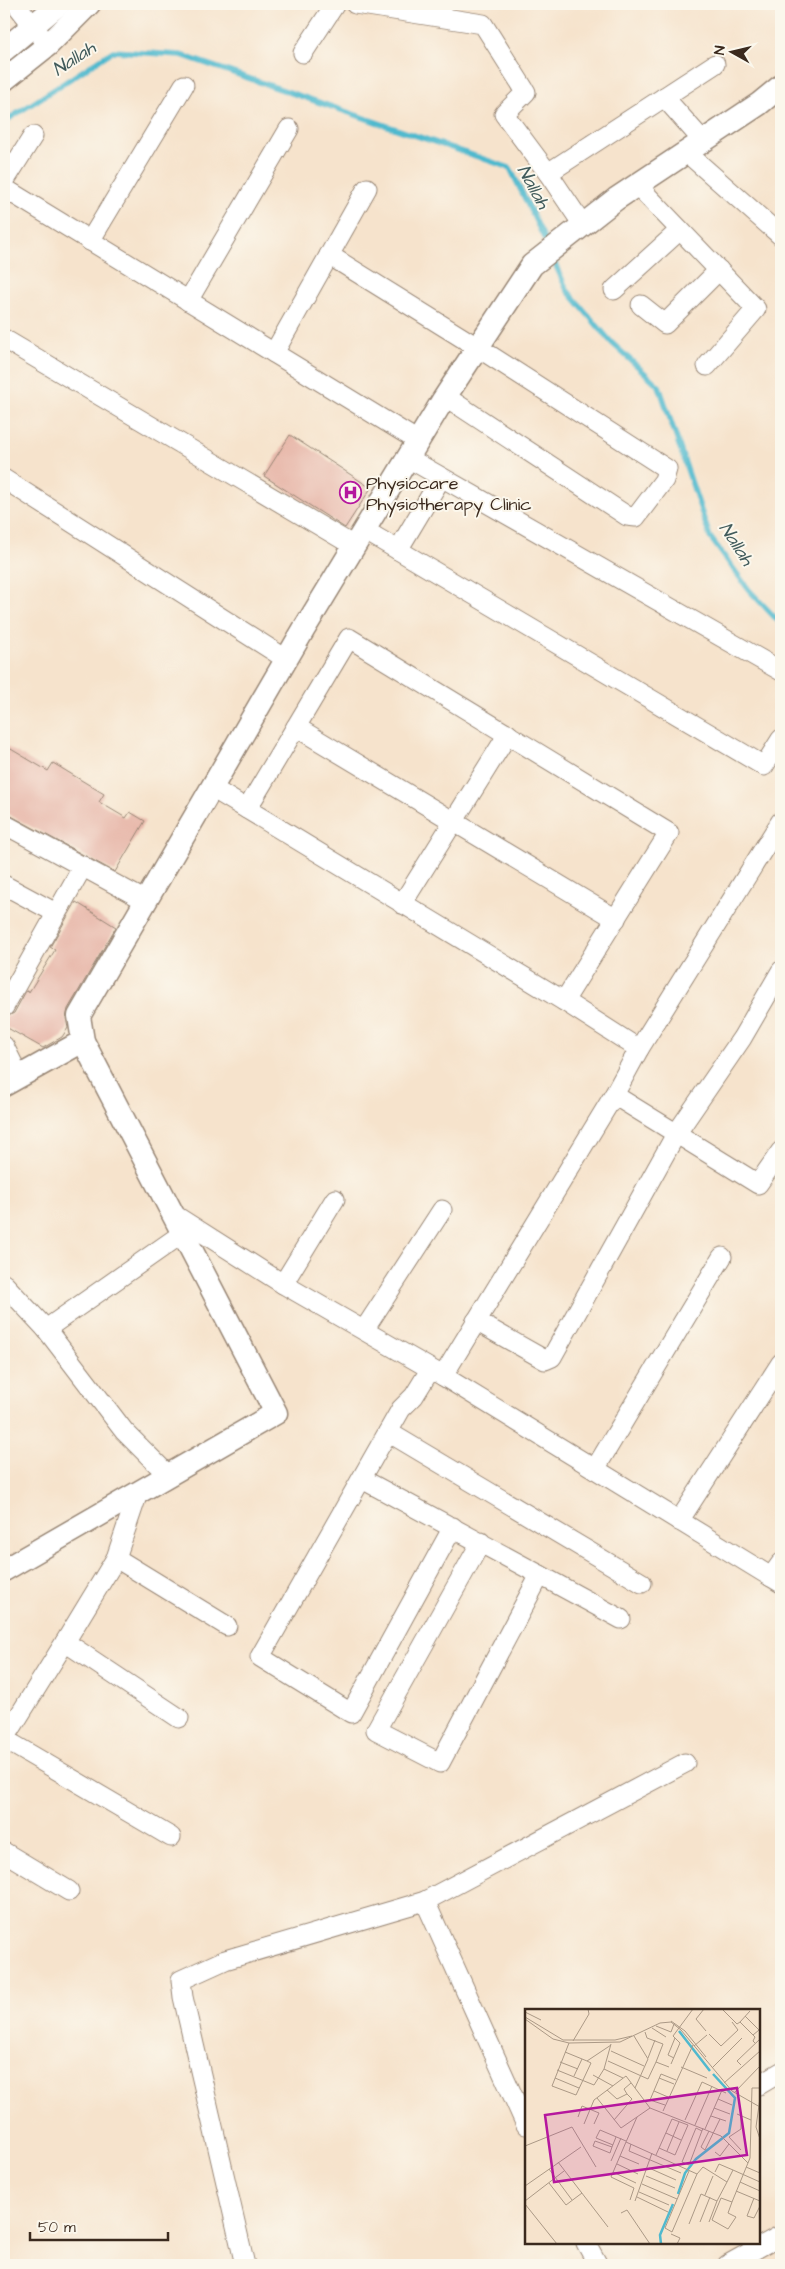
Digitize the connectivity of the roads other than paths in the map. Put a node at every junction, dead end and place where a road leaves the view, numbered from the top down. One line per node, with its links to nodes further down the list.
1 (16, 4): 6 (street)
2 (59, 4): 6 (street)
3 (89, 4): 7 (street)
4 (335, 4): 9 (street)
5 (355, 4): 18 (street)
6 (33, 26): 7 (street); 8 (street)
7 (48, 45): 11 (street)
8 (4, 50)
9 (302, 54)
10 (715, 64): 14 (street)
11 (4, 80)
12 (184, 85): 26 (street)
13 (781, 86): 17 (street)
14 (664, 97): 17 (street); 18 (street)
15 (289, 129): 30 (street)
16 (33, 136): 19 (street)
17 (694, 147): 20 (street); 25 (street)
18 (548, 173): 23 (street)
19 (4, 182)
20 (637, 185): 23 (street); 24 (street)
21 (4, 188): 26 (street)
22 (366, 188): 27 (street)
23 (583, 225): 33 (street)
24 (680, 230): 28 (street); 29 (street)
25 (781, 236)
26 (90, 241): 30 (street)
27 (329, 255): 33 (street); 34 (street)
28 (719, 270): 31 (street); 35 (street)
29 (614, 290)
30 (188, 301): 34 (street)
31 (641, 305)
32 (4, 339): 40 (street)
33 (477, 347): 36 (street); 36 (street)
34 (274, 353): 37 (street)
35 (707, 366)
36 (446, 397): 37 (street)
37 (413, 450): 38 (street); 40 (street)
38 (441, 478): 41 (street); 43 (street)
39 (4, 479): 42 (street)
40 (359, 538): 41 (street); 42 (street)
41 (398, 550): 46 (street)
42 (286, 659): 47 (street)
43 (781, 671)
44 (296, 727): 45 (street); 48 (street); 49 (street)
45 (508, 734): 49 (street); 57 (street)
46 (781, 739)
47 (212, 788): 48 (street); 54 (street)
48 (247, 809): 55 (street)
49 (453, 821): 55 (street); 57 (street)
50 (781, 821): 63 (street)
51 (4, 824): 52 (street)
52 (83, 866): 54 (street); 56 (street)
53 (4, 885): 56 (street)
54 (146, 901): 61 (street)
55 (402, 904): 59 (street)
56 (56, 913): 60 (street)
57 (616, 919): 59 (street)
58 (781, 971): 66 (street)
59 (564, 1001): 63 (street)
60 (4, 1007)
61 (83, 1041): 64 (street); 70 (street)
62 (4, 1046): 64 (street)
63 (639, 1049): 65 (street)
64 (10, 1082)
65 (614, 1095): 66 (street); 74 (street)
66 (676, 1134): 67 (street); 74 (street)
67 (781, 1151)
68 (336, 1198): 73 (street)
69 (442, 1210): 76 (street)
70 (178, 1224): 73 (street); 75 (street); 81 (street)
71 (722, 1257): 80 (street)
72 (4, 1284): 75 (street)
73 (283, 1284): 76 (street)
74 (476, 1321): 78 (street)
75 (46, 1329): 81 (street)
76 (364, 1330): 78 (street)
77 (781, 1363): 84 (street)
78 (431, 1370): 79 (street); 80 (street)
79 (388, 1432): 82 (street); 91 (street)
80 (595, 1469): 84 (street)
81 (168, 1476): 83 (street)
82 (362, 1479): 85 (street); 95 (street)
83 (138, 1493): 87 (street); 88 (street)
84 (678, 1521): 89 (street)
85 (453, 1527): 86 (street); 95 (street)
86 (480, 1542): 90 (street); 97 (street)
87 (116, 1558): 93 (street); 94 (street)
88 (4, 1570)
89 (778, 1574)
90 (540, 1576): 92 (street); 97 (street)
91 (642, 1583)
92 (621, 1619)
93 (228, 1626)
94 (65, 1642): 96 (street); 98 (street)
95 (351, 1713): 97 (street)
96 (179, 1718)
97 (376, 1730)
98 (4, 1739): 100 (street)
99 (684, 1763): 103 (street)
100 (170, 1836)
101 (4, 1852): 102 (street)
102 (69, 1891)
103 (425, 1901): 106 (street); 110 (street)
104 (781, 2072): 105 (street)
105 (760, 2084)
106 (525, 2122)
107 (781, 2235): 109 (street)
108 (587, 2244): 111 (street)
109 (746, 2255): 112 (street)
110 (245, 2265)
111 (598, 2265)
112 (727, 2265)

